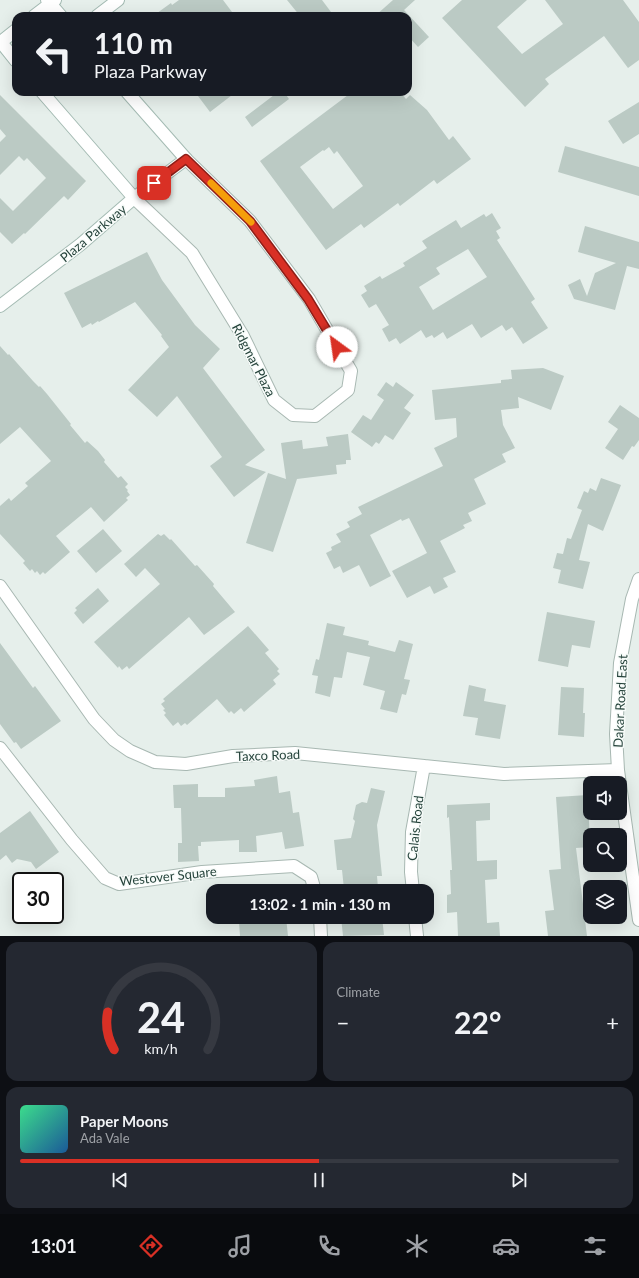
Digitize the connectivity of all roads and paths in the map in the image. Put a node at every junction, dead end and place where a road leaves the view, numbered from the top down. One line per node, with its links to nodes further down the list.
1 (118, 0): 5 (street)
2 (51, 1): 3 (street); 4 (street)
3 (39, 12)
4 (58, 12)
5 (102, 12)
6 (12, 33): 7 (street)
7 (0, 42): 8 (street)
8 (12, 56)
9 (45, 96): 12 (street, Ridgmar Plaza)
10 (131, 96): 11 (street, Ridgmar Plaza)
11 (186, 159): 12 (street, Plaza Parkway); 12 (street, Ridgmar Plaza)
12 (134, 198): 13 (street, Plaza Parkway)
13 (0, 306)
14 (639, 579): 18 (street, Dakar Road East)
15 (0, 586): 17 (street, Taxco Road)
16 (0, 748): 19 (street, Westover Square)
17 (424, 766): 18 (street, Taxco Road); 20 (street, Calais Road)
18 (618, 770): 21 (street, Dakar Road East)
19 (313, 884)
20 (412, 884)
21 (639, 920)
22 (320, 924): 24 (street)
23 (416, 924): 25 (street)
24 (321, 936)
25 (417, 936)

